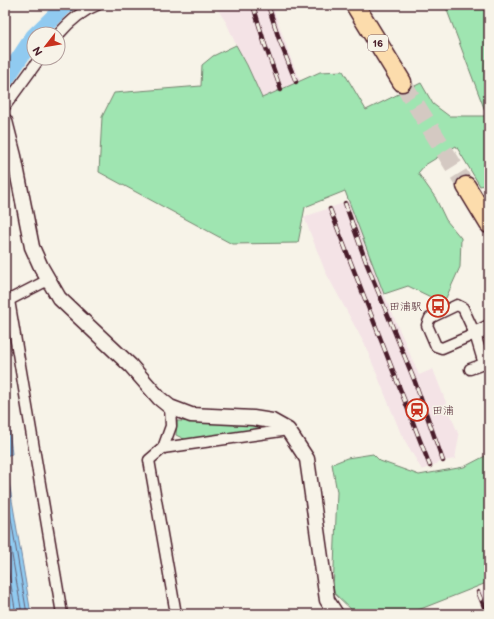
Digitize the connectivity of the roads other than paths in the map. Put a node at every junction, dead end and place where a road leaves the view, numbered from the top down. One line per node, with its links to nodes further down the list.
1 (96, 5): 3 (street)
2 (355, 5): 5 (highway, 16)
3 (66, 26)
4 (34, 66): 6 (street)
5 (402, 82)
6 (5, 106)
7 (5, 121): 8 (street)
8 (9, 153): 11 (street)
9 (466, 186): 10 (highway)
10 (489, 224)
11 (48, 280): 12 (street); 17 (street)
12 (7, 299): 20 (street)
13 (489, 328): 14 (street)
14 (475, 334): 14 (street); 15 (street)
15 (487, 363): 16 (street)
16 (470, 369)
17 (170, 407): 18 (street); 19 (street)
18 (288, 430): 19 (street); 22 (street)
19 (163, 448): 21 (street)
20 (62, 614)
21 (176, 614)
22 (336, 614)

